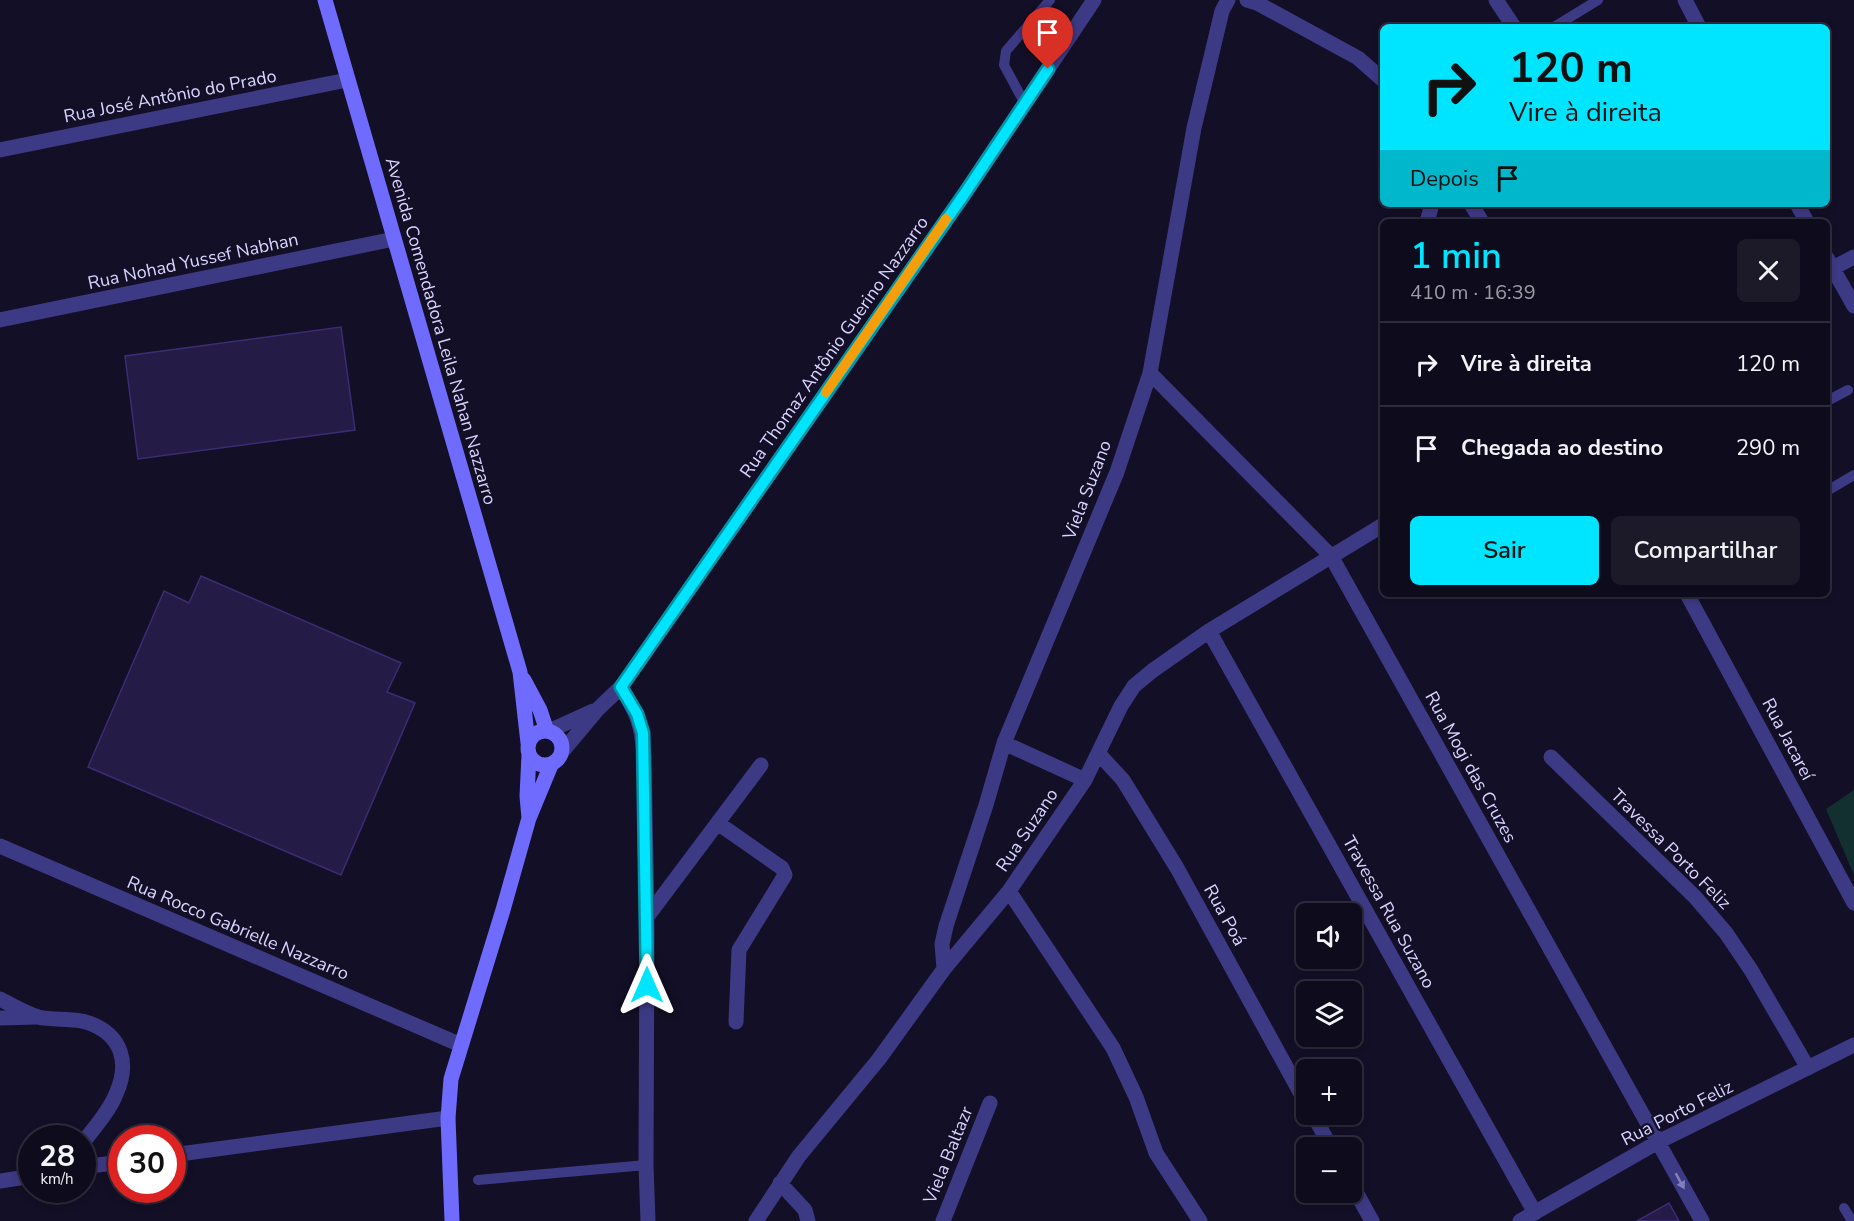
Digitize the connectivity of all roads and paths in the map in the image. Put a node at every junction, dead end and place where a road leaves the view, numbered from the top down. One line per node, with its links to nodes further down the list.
1 (325, 0): 13 (main road, Avenida Comendadora Leila Nahan Nazzarro)
2 (1050, 0): 14 (lane)
3 (1094, 0): 14 (street, Rua Thomaz Antônio Guerino Nazzarro)
4 (1496, 0): 9 (street)
5 (1598, 0): 10 (lane)
6 (1685, 0): 11 (street)
7 (1254, 1): 12 (street)
8 (1225, 5): 22 (street, Viela Suzano)
9 (1512, 24)
10 (1559, 24)
11 (1697, 24)
12 (1380, 77)
13 (347, 80): 15 (street, Rua José Antônio do Prado); 16 (main road, Avenida Comendadora Leila Nahan Nazzarro)
14 (1025, 104): 32 (street, Rua Thomaz Antônio Guerino Nazzarro)
15 (0, 150)
16 (394, 239): 21 (street, Rua Nohad Yussef Nabhan); 31 (main road, Avenida Comendadora Leila Nahan Nazzarro)
17 (1854, 257): 18 (street)
18 (1830, 266)
19 (1830, 268): 20 (street)
20 (1854, 306)
21 (0, 320)
22 (1150, 374): 28 (street, Rua Mogi das Cruzes); 35 (street, Viela Suzano)
23 (1848, 390): 24 (lane)
24 (1830, 399)
25 (1854, 475): 26 (lane)
26 (1830, 489)
27 (1380, 527): 28 (street, Rua Suzano)
28 (1331, 556): 30 (street, Rua Suzano); 61 (street, Rua Mogi das Cruzes)
29 (1689, 597): 47 (street, Rua Jacareí)
30 (1209, 631): 38 (street, Rua Suzano); 70 (street, Travessa Rua Suzano)
31 (520, 672): 34 (main road, Avenida Comendadora Leila Nahan Nazzarro); 36 (main road, Avenida Comendadora Leila Nahan Nazzarro)
32 (621, 687): 33 (street, Rua Thomaz Antônio Guerino Nazzarro); 48 (street)
33 (598, 709): 34 (street, Rua Thomaz Antônio Guerino Nazzarro); 37 (street, Rua Thomaz Antônio Guerino Nazzarro)
34 (548, 731): 36 (main road); 37 (main road)
35 (1004, 743): 42 (street); 49 (street, Viela Suzano)
36 (528, 749): 40 (main road); 43 (main road, Avenida Comendadora Leila Nahan Nazzarro)
37 (562, 752): 40 (main road)
38 (1099, 754): 42 (street, Rua Suzano); 57 (street, Rua Poá)
39 (1551, 757): 56 (street, Travessa Porto Feliz)
40 (551, 765): 43 (main road, Avenida Comendadora Leila Nahan Nazzarro)
41 (761, 765): 44 (street)
42 (1085, 780): 46 (street, Rua Suzano)
43 (529, 818): 54 (main road, Avenida Comendadora Leila Nahan Nazzarro)
44 (719, 824): 48 (street); 53 (street)
45 (0, 846): 54 (street, Rua Rocco Gabrielle Nazzarro)
46 (1009, 891): 49 (street, Rua Suzano); 76 (street)
47 (1854, 903)
48 (647, 917): 63 (street)
49 (944, 969): 67 (street, Rua Suzano)
50 (0, 999): 51 (street)
51 (38, 1017): 52 (street); 60 (street)
52 (0, 1018)
53 (736, 1022)
54 (461, 1045): 59 (main road, Avenida Comendadora Leila Nahan Nazzarro)
55 (1854, 1045): 56 (street, Rua Porto Feliz)
56 (1808, 1068): 61 (street, Rua Porto Feliz)
57 (1296, 1085)
58 (990, 1103): 75 (street, Viela Baltazr)
59 (448, 1118): 62 (street); 71 (main road, Avenida Comendadora Leila Nahan Nazzarro)
60 (95, 1125)
61 (1658, 1142): 70 (street, Rua Porto Feliz); 79 (street, Rua Mogi das Cruzes, one-way to 79)
62 (186, 1153)
63 (646, 1166): 65 (lane); 72 (street)
64 (18, 1178): 66 (street)
65 (478, 1180)
66 (0, 1181)
67 (780, 1183): 73 (street, Rua Suzano); 74 (street)
68 (1362, 1203): 77 (street)
69 (1844, 1208): 80 (lane)
70 (1535, 1213): 78 (street, Rua Porto Feliz)
71 (452, 1221)
72 (648, 1221)
73 (756, 1221)
74 (808, 1221)
75 (942, 1221)
76 (1200, 1221)
77 (1372, 1221)
78 (1520, 1221)
79 (1702, 1221)
80 (1851, 1221)

